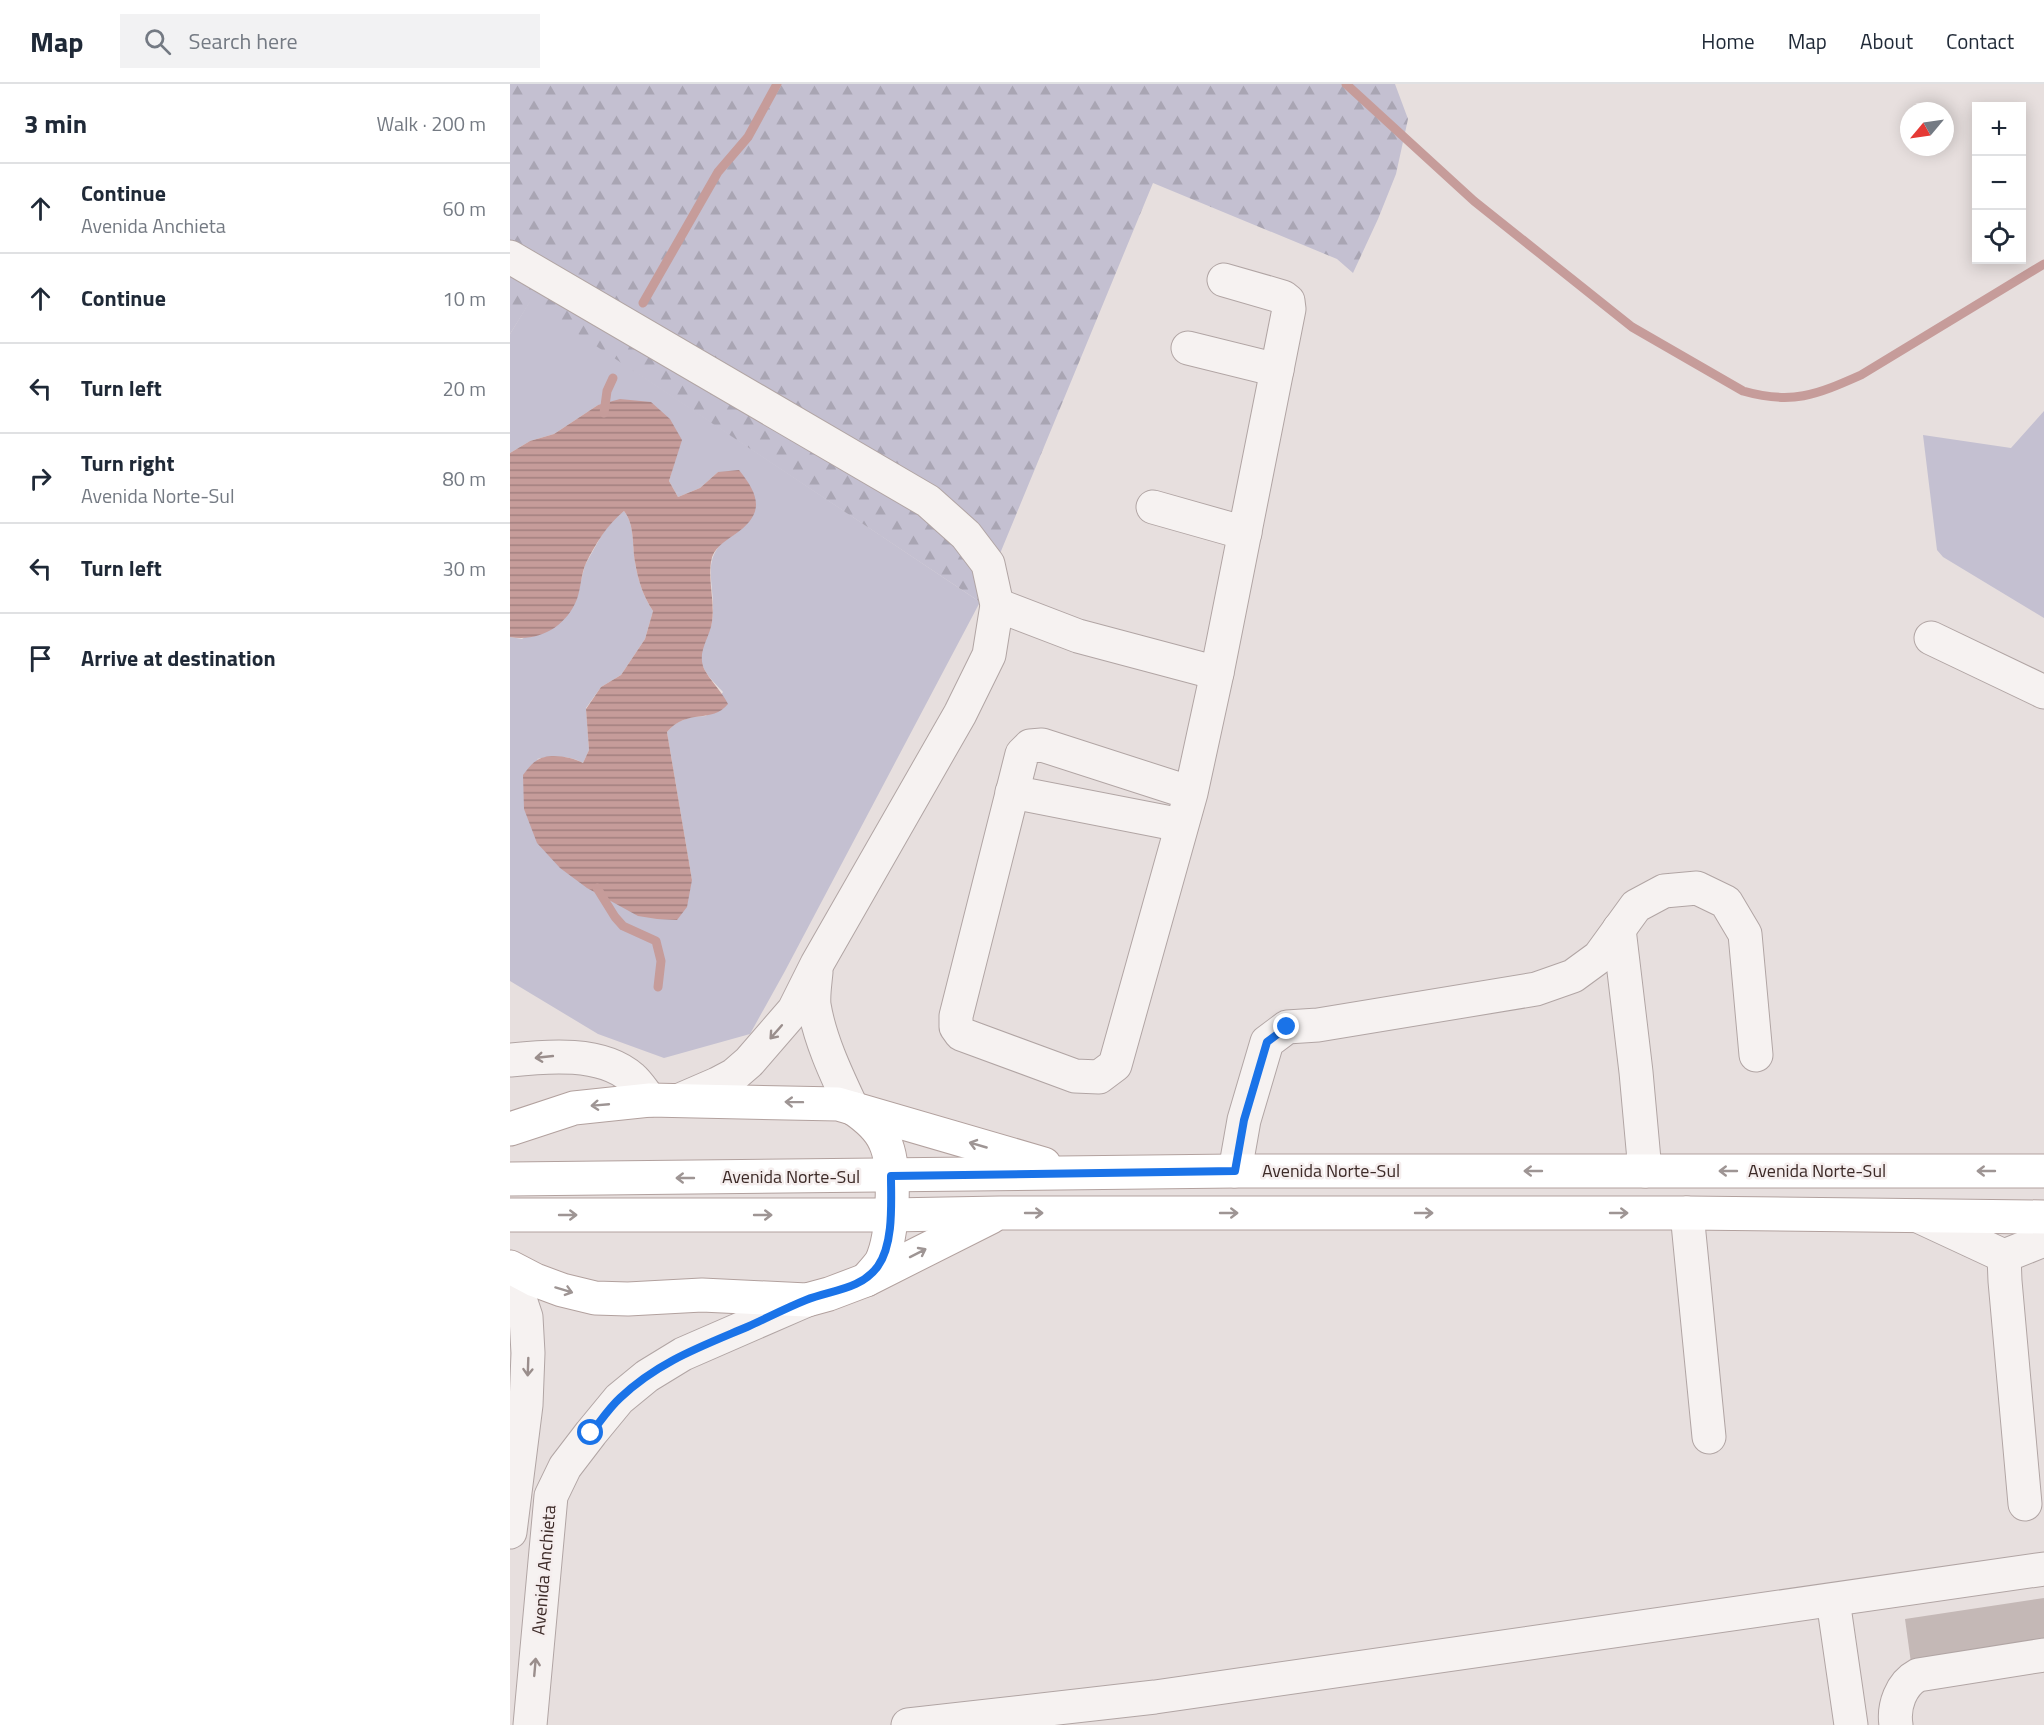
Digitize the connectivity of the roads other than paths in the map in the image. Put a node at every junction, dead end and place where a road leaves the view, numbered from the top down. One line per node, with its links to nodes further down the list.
1 (510, 257): 7 (street)
2 (1224, 280): 4 (street)
3 (1188, 348): 4 (street)
4 (1277, 370): 6 (street)
5 (1153, 507): 6 (street)
6 (1245, 533): 9 (street)
7 (997, 605): 9 (street); 15 (street)
8 (1930, 638): 10 (street)
9 (1217, 673): 12 (street)
10 (2044, 692)
11 (1012, 792): 12 (street); 13 (street); 13 (street)
12 (1191, 793): 13 (street)
13 (1181, 825)
14 (1619, 929): 16 (street); 21 (street); 22 (street)
15 (817, 964): 18 (street, one-way to 18); 19 (street)
16 (1756, 1055)
17 (510, 1060): 18 (street, one-way to 17)
18 (665, 1100): 19 (main road, one-way to 18); 20 (main road, one-way to 20)
19 (852, 1108): 24 (main road, one-way to 19); 25 (main road)
20 (510, 1129)
21 (1235, 1171): 22 (main road, Avenida Norte-Sul, one-way to 21); 24 (main road, Avenida Norte-Sul)
22 (1645, 1171): 23 (main road, Avenida Norte-Sul, one-way to 22)
23 (2044, 1171)
24 (1074, 1173): 25 (main road, Avenida Norte-Sul)
25 (891, 1176): 26 (main road, Avenida Norte-Sul, one-way to 26); 30 (main road)
26 (510, 1179)
27 (1000, 1213): 28 (main road, Avenida Norte-Sul, one-way to 28); 30 (main road, Avenida Norte-Sul); 36 (main road, one-way to 27)
28 (1686, 1213): 31 (main road, Avenida Norte-Sul); 38 (street)
29 (510, 1215): 30 (main road, Avenida Norte-Sul, one-way to 30)
30 (891, 1215): 36 (main road)
31 (1918, 1216): 32 (main road, Avenida Norte-Sul); 34 (street)
32 (2044, 1217)
33 (2044, 1240): 34 (street)
34 (2004, 1256): 39 (street)
35 (510, 1268): 37 (main road, one-way to 37); 40 (street, Avenida Anchieta, one-way to 40)
36 (866, 1280): 37 (main road)
37 (807, 1300): 44 (street, Avenida Anchieta, one-way to 37)
38 (1709, 1437)
39 (2025, 1504)
40 (510, 1532)
41 (2044, 1569): 42 (street)
42 (1833, 1600): 45 (street); 46 (street)
43 (2044, 1655): 47 (street)
44 (530, 1725)
45 (908, 1725)
46 (1851, 1725)
47 (1896, 1725)

